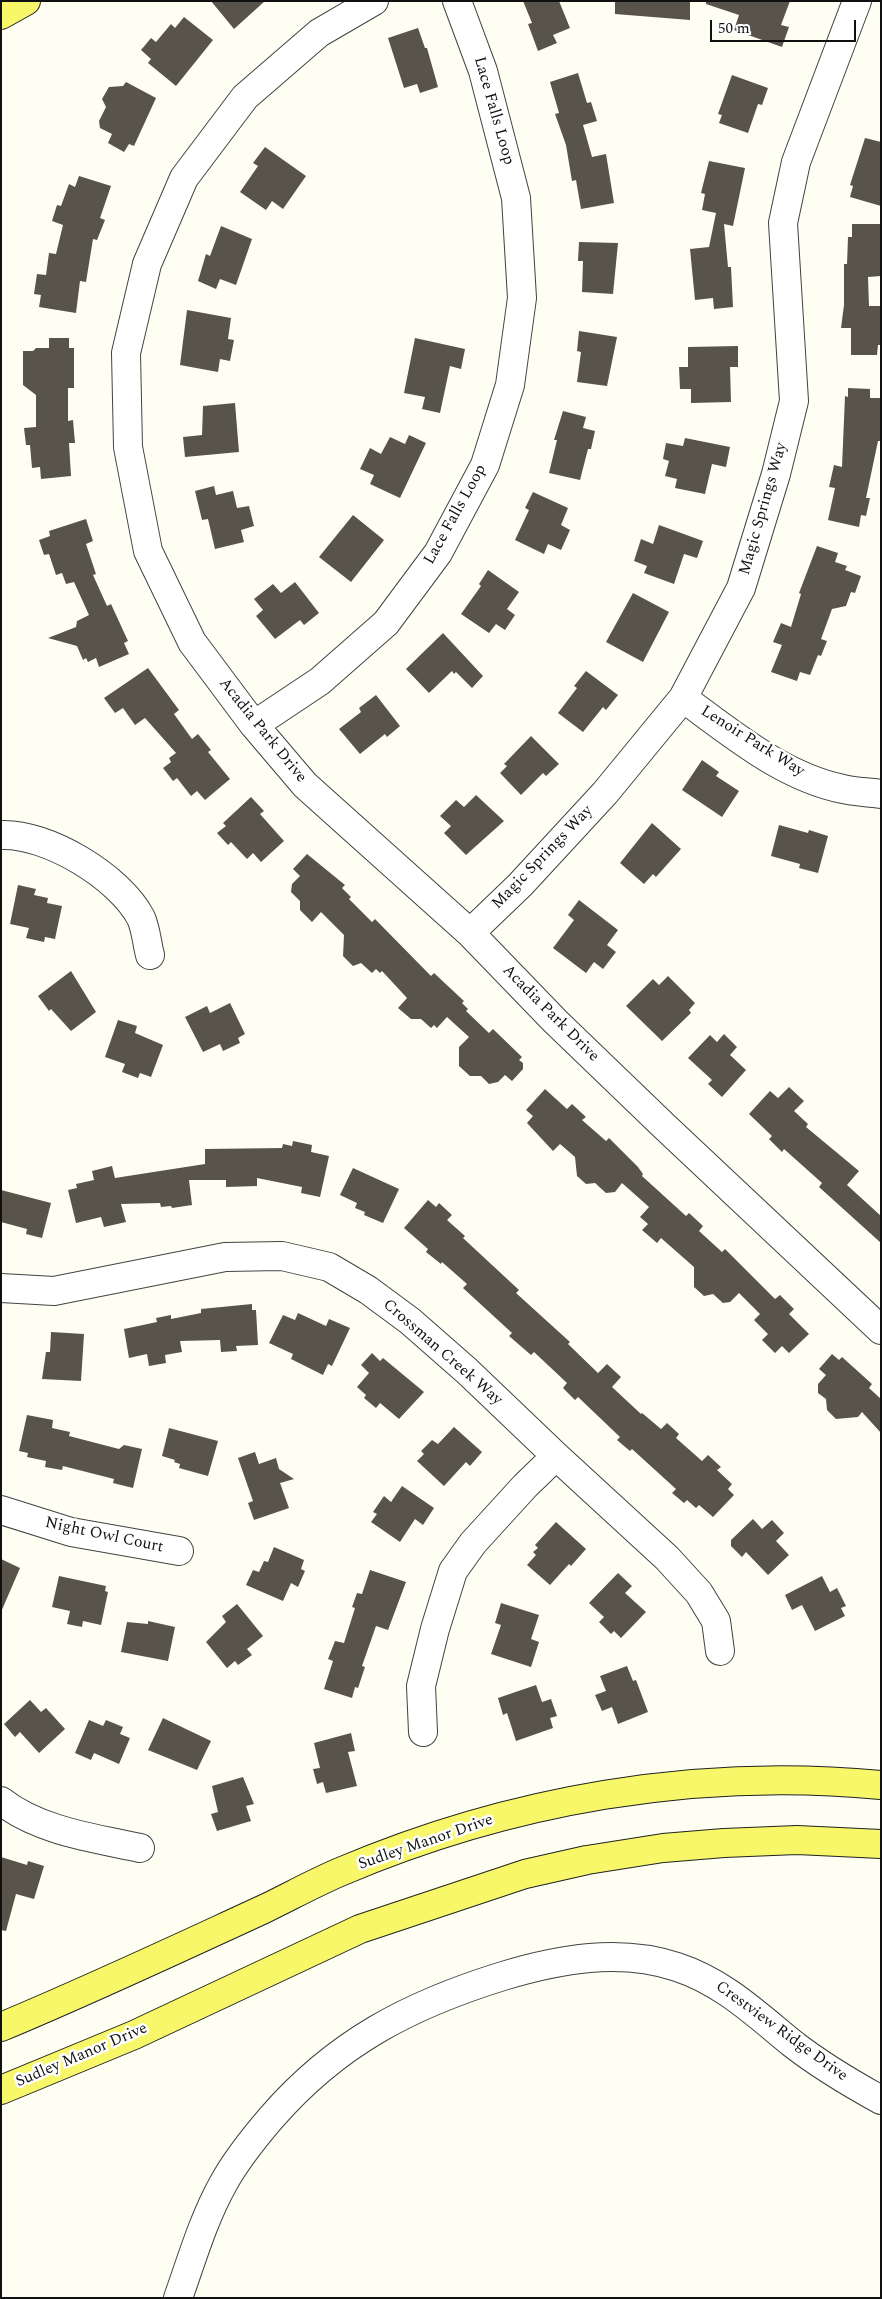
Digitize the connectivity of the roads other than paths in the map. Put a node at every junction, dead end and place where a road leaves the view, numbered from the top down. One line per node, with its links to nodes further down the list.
1 (26, 1): 5 (main road)
2 (374, 1): 7 (street, Acadia Park Drive)
3 (457, 1): 7 (street, Lace Falls Loop)
4 (856, 1): 6 (street, Magic Springs Way)
5 (1, 15)
6 (683, 698): 8 (street, Lenoir Park Way); 10 (street, Magic Springs Way)
7 (254, 725): 10 (street, Acadia Park Drive)
8 (881, 794)
9 (1, 835): 11 (street)
10 (470, 933): 13 (street, Acadia Park Drive)
11 (150, 956)
12 (3, 1297): 14 (street, Crossman Creek Way)
13 (881, 1330)
14 (556, 1456): 17 (street, Crossman Creek Way); 18 (street)
15 (1, 1510): 16 (street, Night Owl Court)
16 (179, 1551)
17 (720, 1651)
18 (423, 1732)
19 (881, 1785): 23 (main road, Sudley Manor Drive)
20 (1, 1801): 22 (street)
21 (881, 1844): 24 (main road, Sudley Manor Drive)
22 (140, 1848)
23 (1, 2027)
24 (1, 2090)
25 (881, 2100): 26 (street, Crestview Ridge Drive)
26 (178, 2298)

